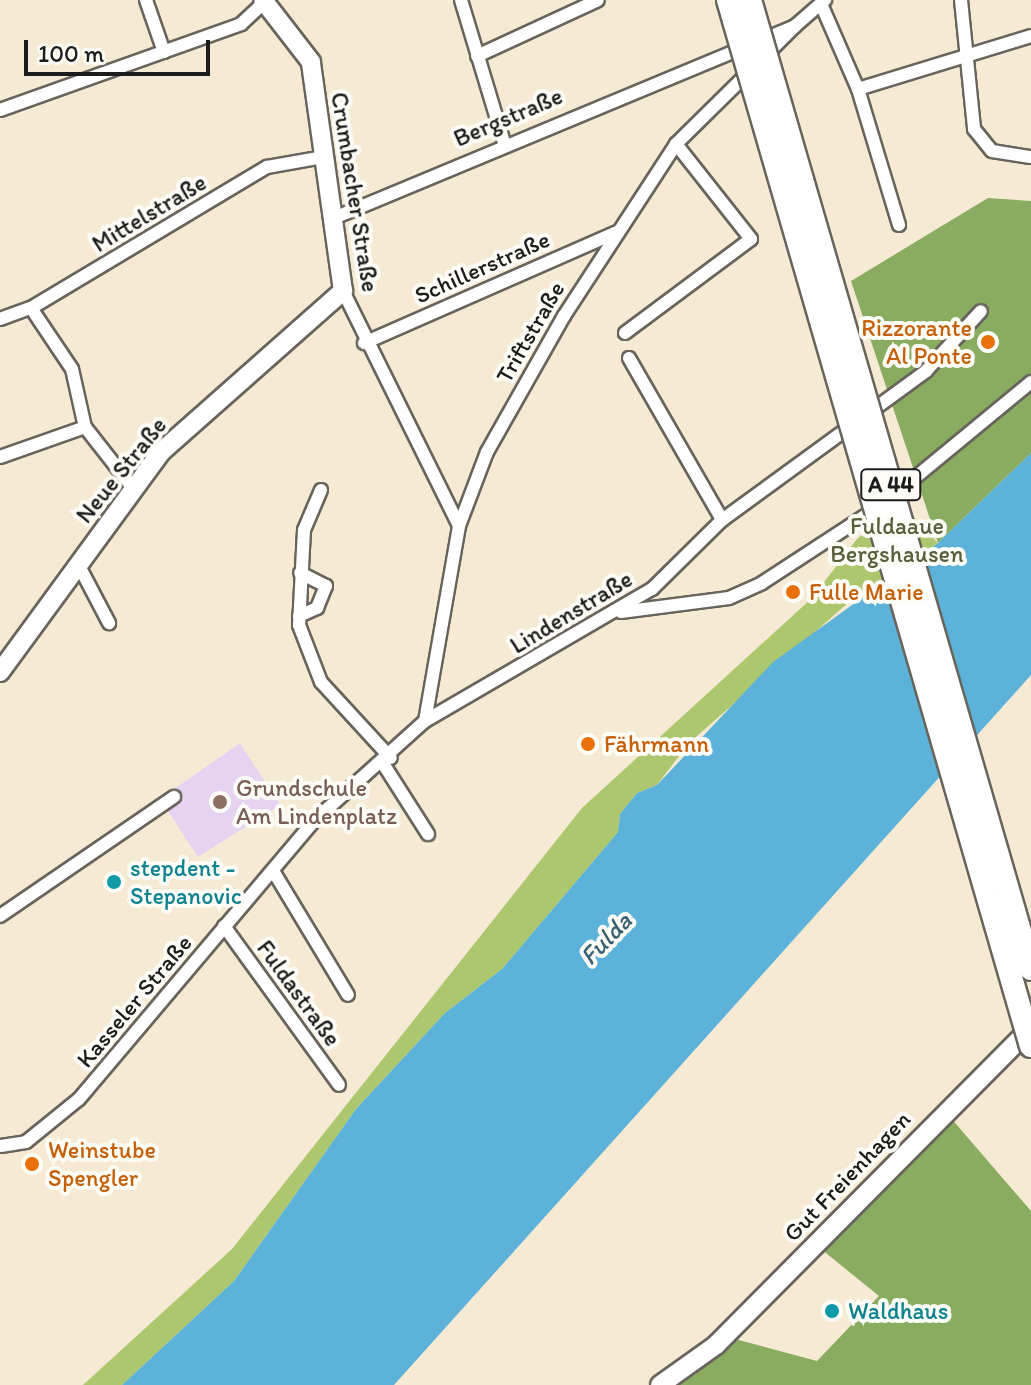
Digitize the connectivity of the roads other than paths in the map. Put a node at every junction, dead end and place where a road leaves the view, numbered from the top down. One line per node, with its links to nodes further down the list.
1 (146, 0): 12 (street)
2 (461, 0): 13 (street)
3 (598, 0): 13 (street)
4 (728, 0): 55 (highway, A 44, bridge)
5 (750, 0): 52 (highway, A 44, bridge)
6 (961, 0): 14 (street)
7 (264, 1): 12 (street); 20 (street, Crumbacher Straße)
8 (823, 2): 9 (street, Triftstraße); 16 (street)
9 (795, 26): 11 (street, Bergstraße); 15 (street, Triftstraße)
10 (1031, 36): 14 (street)
11 (736, 47): 15 (street); 18 (street, Bergstraße)
12 (164, 52): 17 (street)
13 (477, 56): 18 (street)
14 (963, 56): 16 (street); 21 (street)
15 (747, 73): 19 (street, Triftstraße)
16 (858, 89): 23 (street)
17 (0, 110)
18 (504, 142): 22 (street, Bergstraße)
19 (676, 144): 24 (street, Triftstraße); 29 (street)
20 (324, 157): 22 (street, Crumbacher Straße); 26 (street, Mittelstraße)
21 (1031, 157)
22 (334, 218): 25 (street, Crumbacher Straße)
23 (899, 225)
24 (617, 232): 30 (street, Schillerstraße); 38 (street, Triftstraße)
25 (343, 291): 30 (street, Crumbacher Straße); 35 (street, Neue Straße)
26 (31, 308): 28 (street, Mittelstraße); 33 (street)
27 (981, 311): 37 (street, Lindenstraße)
28 (0, 319)
29 (625, 333)
30 (364, 343): 38 (street, Crumbacher Straße)
31 (629, 358): 37 (street)
32 (1031, 382): 41 (street)
33 (85, 427): 34 (street); 35 (street)
34 (0, 457)
35 (132, 487): 39 (street, Neue Straße)
36 (321, 490): 40 (street)
37 (722, 520): 41 (street, Lindenstraße)
38 (459, 526): 45 (street, Triftstraße)
39 (78, 564): 43 (street); 44 (street, Neue Straße)
40 (300, 573): 42 (street); 42 (street)
41 (618, 613): 45 (street, Lindenstraße)
42 (299, 616): 46 (street)
43 (109, 623)
44 (0, 672)
45 (425, 721): 46 (street, Kasseler Straße)
46 (388, 761): 48 (street); 49 (street, Kasseler Straße)
47 (174, 797): 50 (street)
48 (428, 834)
49 (275, 874): 51 (street, Kasseler Straße); 53 (street)
50 (0, 916)
51 (224, 926): 56 (street, Fuldastraße); 57 (street, Kasseler Straße)
52 (1031, 969)
53 (348, 995)
54 (1031, 1028): 55 (street, Gut Freienhagen)
55 (1023, 1044): 58 (street, Gut Freienhagen)
56 (339, 1085)
57 (0, 1146)
58 (660, 1385)

